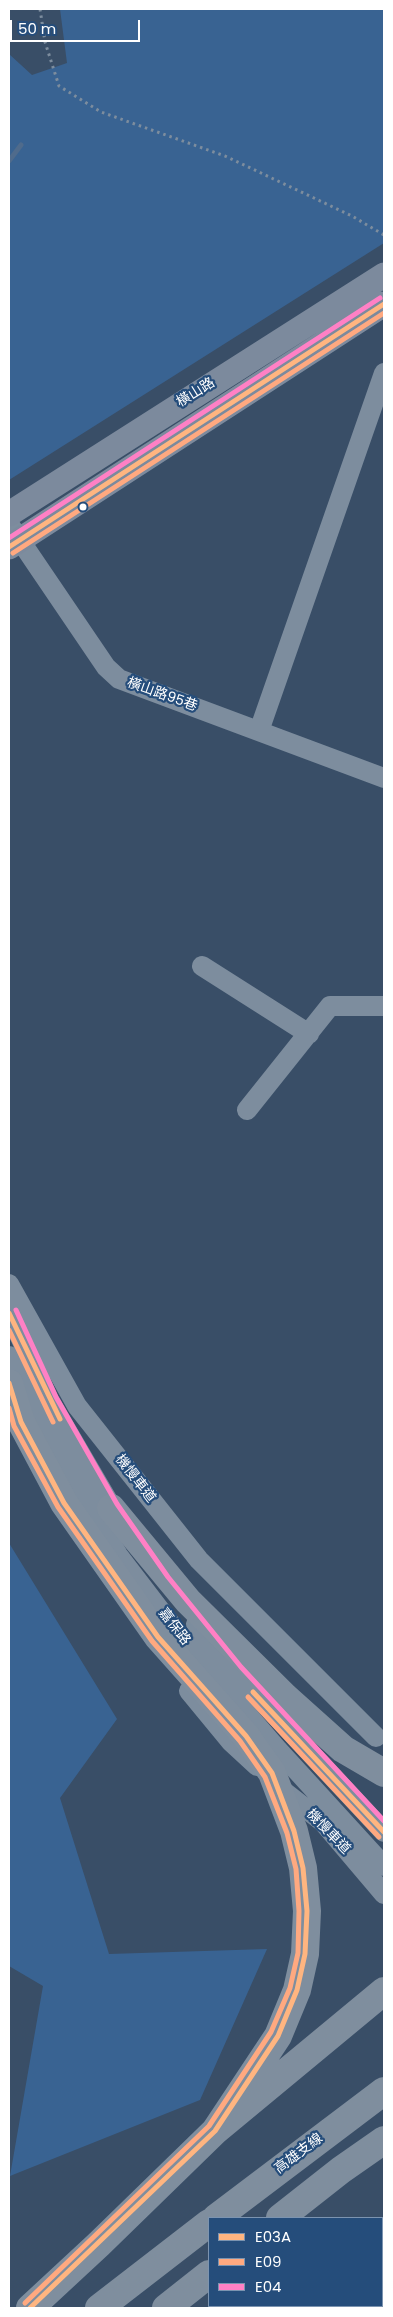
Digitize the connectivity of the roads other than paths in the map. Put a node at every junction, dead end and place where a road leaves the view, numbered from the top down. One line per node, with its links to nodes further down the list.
1 (384, 275): 4 (main road, 橫山路)
2 (384, 304): 5 (main road, 橫山路)
3 (384, 373): 6 (street)
4 (9, 514)
5 (13, 537): 6 (street, 橫山路95巷)
6 (259, 732): 7 (street, 橫山路95巷)
7 (384, 778)
8 (202, 966): 10 (street)
9 (384, 1006): 10 (street)
10 (309, 1034): 11 (street)
11 (247, 1110)
12 (9, 1284): 18 (street, 機慢車道)
13 (9, 1313): 17 (street, 嘉保路)
14 (9, 1356): 22 (street, 嘉保路)
15 (9, 1383): 20 (highway)
16 (9, 1411): 20 (street, 機慢車道)
17 (111, 1508): 19 (highway); 21 (street, 嘉保路)
18 (376, 1737)
19 (384, 1773)
20 (278, 1787): 23 (street, 機慢車道); 26 (highway)
21 (384, 1832)
22 (384, 1866)
23 (384, 1894)
24 (384, 1991): 26 (highway)
25 (384, 2091): 28 (highway, 高雄支線)
26 (215, 2131): 32 (highway)
27 (384, 2140): 29 (highway)
28 (217, 2217)
29 (281, 2217)
30 (208, 2224): 33 (highway)
31 (208, 2275): 34 (highway)
32 (30, 2308)
33 (99, 2308)
34 (166, 2308)

